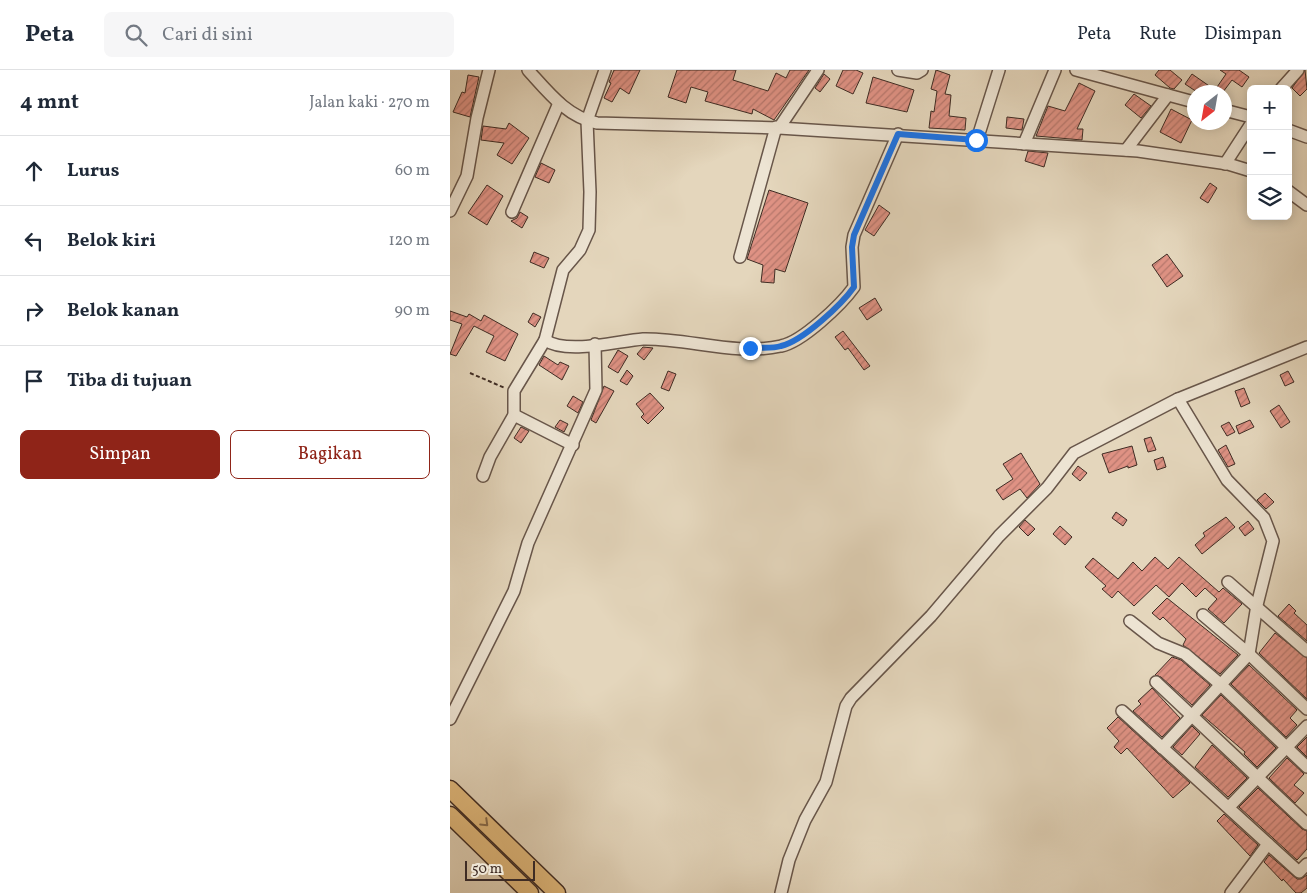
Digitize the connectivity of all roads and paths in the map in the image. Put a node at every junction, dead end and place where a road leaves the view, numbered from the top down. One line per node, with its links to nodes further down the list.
1 (489, 70): 30 (street)
2 (529, 70): 14 (street)
3 (605, 70): 17 (street)
4 (818, 70): 18 (street)
5 (898, 70): 6 (street)
6 (922, 70)
7 (999, 70): 23 (street)
8 (1055, 70): 24 (street)
9 (1298, 70): 11 (street)
10 (1084, 71): 12 (street)
11 (1285, 85)
12 (1168, 95): 13 (street); 25 (street)
13 (1187, 100)
14 (559, 103): 17 (street); 31 (street)
15 (1232, 112): 16 (street)
16 (1247, 116)
17 (587, 121): 18 (street); 33 (street)
18 (778, 128): 21 (street); 32 (street)
19 (1247, 130): 26 (street)
20 (1292, 131): 22 (street)
21 (898, 134): 23 (street); 34 (street)
22 (1307, 137)
23 (976, 140): 24 (street)
24 (1024, 144): 25 (street)
25 (1126, 150): 26 (street)
26 (1226, 164): 27 (street)
27 (1247, 170)
28 (1292, 193): 29 (street)
29 (1307, 205)
30 (450, 211)
31 (512, 212)
32 (740, 257)
33 (546, 340): 34 (street); 37 (street)
34 (596, 344): 40 (street)
35 (1307, 347): 38 (street)
36 (470, 373): 37 (path)
37 (514, 391): 39 (street)
38 (1178, 400): 43 (street); 67 (street)
39 (514, 415): 40 (street); 41 (street)
40 (573, 445): 53 (street)
41 (483, 476)
42 (1228, 582): 43 (street)
43 (1257, 605): 46 (street); 47 (street)
44 (1203, 615): 47 (street)
45 (1130, 621): 49 (street)
46 (1307, 651)
47 (1249, 654): 49 (street); 50 (street)
48 (1156, 682): 52 (street)
49 (1220, 684): 52 (street); 56 (street)
50 (1307, 708)
51 (1122, 710): 55 (street)
52 (1190, 714): 55 (street); 58 (street)
53 (450, 719)
54 (1307, 726): 56 (street)
55 (1162, 748): 60 (street)
56 (1287, 748): 57 (street); 58 (street)
57 (1307, 767)
58 (1259, 776): 60 (street); 62 (street)
59 (450, 789): 66 (highway, one-way to 66)
60 (1229, 807): 63 (street)
61 (450, 815): 65 (highway)
62 (1307, 824)
63 (1268, 844): 64 (street); 68 (street)
64 (1304, 872)
65 (530, 893)
66 (556, 893)
67 (780, 893)
68 (1230, 893)

